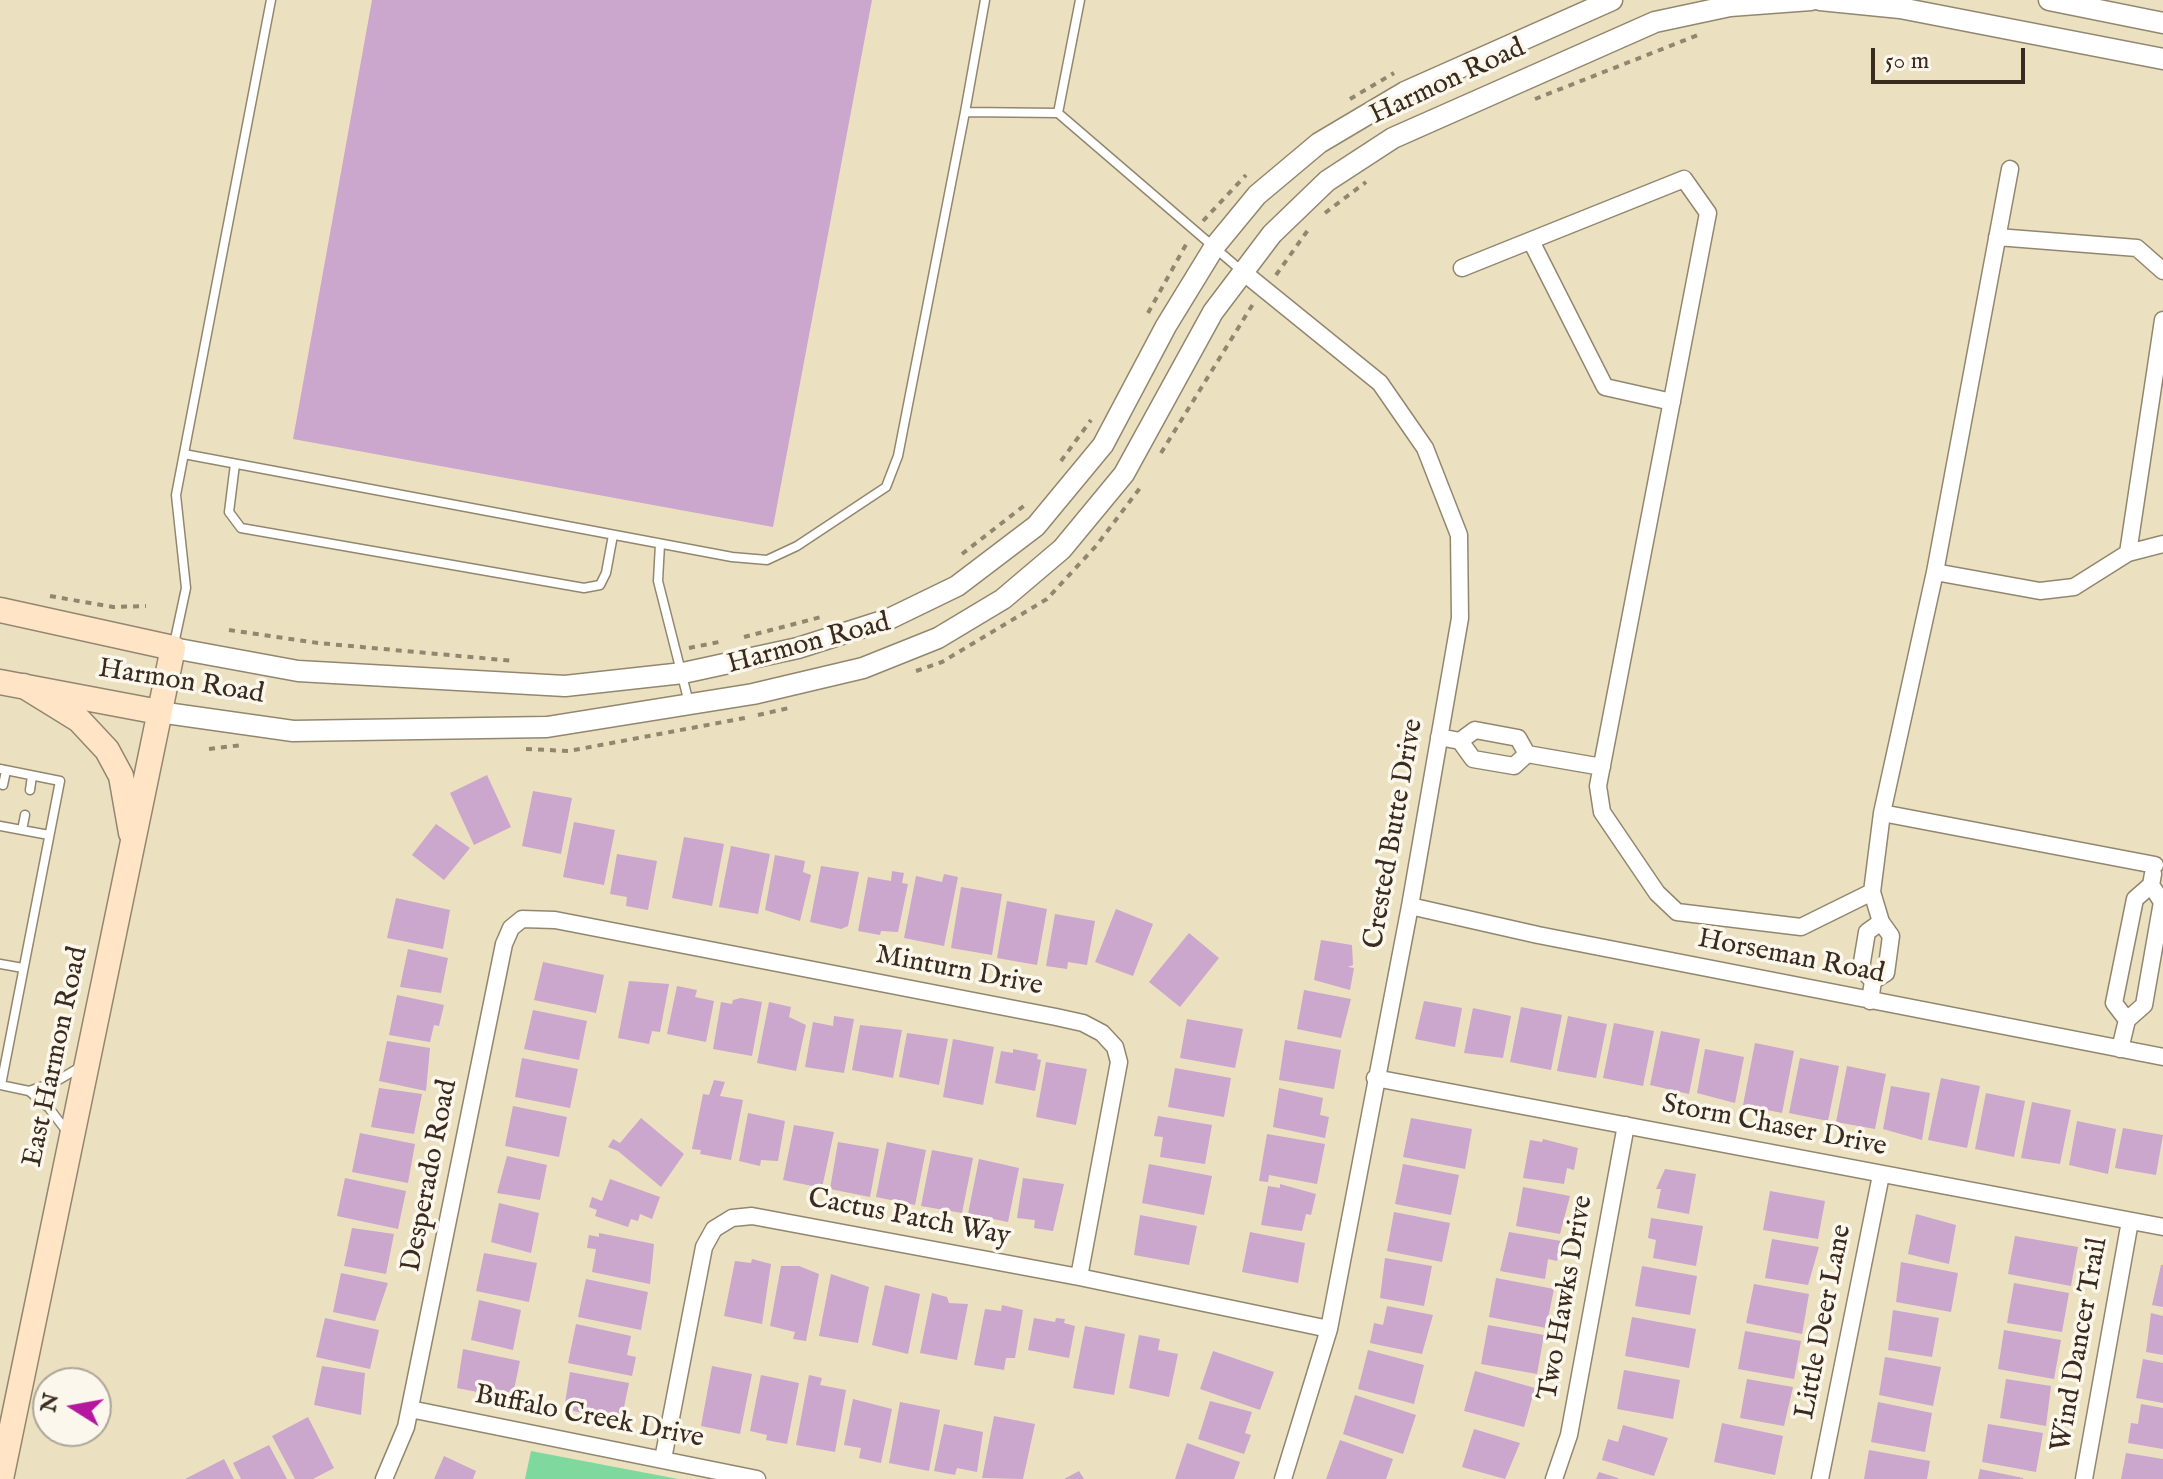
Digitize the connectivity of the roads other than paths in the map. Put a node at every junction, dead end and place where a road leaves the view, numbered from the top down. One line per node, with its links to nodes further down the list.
1 (271, 0): 21 (lane)
2 (985, 0): 10 (lane)
3 (1080, 0): 11 (lane)
4 (1612, 0): 15 (street, Harmon Road)
5 (1811, 0): 18 (street, Harmon Road)
6 (1820, 0): 9 (street)
7 (2049, 0): 8 (street)
8 (2163, 23)
9 (2163, 59)
10 (965, 112): 11 (lane); 24 (lane)
11 (1058, 113): 15 (lane)
12 (2010, 169): 13 (street)
13 (1997, 237): 17 (street); 27 (street)
14 (1532, 243): 16 (street); 20 (street); 20 (street)
15 (1215, 246): 18 (lane); 30 (street, Harmon Road)
16 (1462, 268)
17 (2163, 271)
18 (1243, 272): 32 (street, Harmon Road); 34 (street, Crested Butte Drive)
19 (2163, 320): 26 (street)
20 (1672, 402): 37 (street)
21 (184, 454): 22 (lane); 29 (lane)
22 (235, 464): 23 (lane); 23 (lane)
23 (613, 535): 24 (lane)
24 (660, 544): 30 (lane)
25 (2163, 544): 26 (street)
26 (2128, 553): 27 (street)
27 (1935, 572): 42 (street)
28 (0, 610): 29 (main road, Harmon Road)
29 (173, 648): 30 (street, Harmon Road); 33 (main road, East Harmon Road)
30 (683, 673): 32 (lane)
31 (12, 684): 33 (main road, Harmon Road); 47 (main road)
32 (690, 704): 33 (street, Harmon Road)
33 (159, 712): 47 (main road, East Harmon Road)
34 (1439, 737): 35 (street); 51 (street, Crested Butte Drive)
35 (1460, 741): 36 (street); 36 (street)
36 (1527, 754): 37 (street)
37 (1602, 767): 50 (street)
38 (3, 770): 39 (lane); 40 (lane)
39 (32, 776): 41 (lane); 46 (lane)
40 (3, 785)
41 (30, 790)
42 (1882, 813): 48 (street); 50 (street)
43 (25, 815): 45 (lane)
44 (0, 826): 45 (lane)
45 (22, 830): 46 (lane)
46 (49, 835): 55 (lane)
47 (133, 846): 61 (main road, East Harmon Road)
48 (2159, 866): 49 (street)
49 (2151, 885): 58 (street); 58 (street)
50 (1872, 892): 53 (street)
51 (1410, 906): 57 (street, Horseman Road); 62 (street, Crested Butte Drive)
52 (555, 920): 70 (street, Minturn Drive); 72 (street, Desperado Road)
53 (1881, 922): 56 (street); 56 (street)
54 (0, 964): 55 (lane)
55 (23, 968): 63 (lane)
56 (1873, 981): 57 (street)
57 (1870, 1001): 59 (street, Horseman Road)
58 (2127, 1020): 59 (street)
59 (2120, 1049): 60 (street, Horseman Road)
60 (2163, 1057)
61 (86, 1064): 64 (lane); 66 (main road, East Harmon Road)
62 (1375, 1078): 65 (street, Storm Chaser Drive); 71 (street, Crested Butte Drive)
63 (0, 1085): 64 (lane)
64 (29, 1091): 66 (lane)
65 (1626, 1125): 67 (street, Storm Chaser Drive); 78 (street, Two Hawks Drive)
66 (70, 1136): 74 (main road, East Harmon Road)
67 (1881, 1175): 68 (street, Storm Chaser Drive); 79 (street, Little Deer Lane)
68 (2130, 1221): 69 (street, Storm Chaser Drive); 80 (street, Wind Dancer Trail)
69 (2163, 1227)
70 (1079, 1277): 71 (street, Cactus Patch Way); 73 (street, Cactus Patch Way)
71 (1329, 1329): 77 (street, Crested Butte Drive)
72 (410, 1409): 73 (street, Buffalo Creek Drive); 75 (street, Desperado Road)
73 (663, 1459): 76 (street, Buffalo Creek Drive)
74 (1, 1479)
75 (384, 1479)
76 (757, 1479)
77 (1283, 1479)
78 (1554, 1479)
79 (1820, 1479)
80 (2084, 1479)

